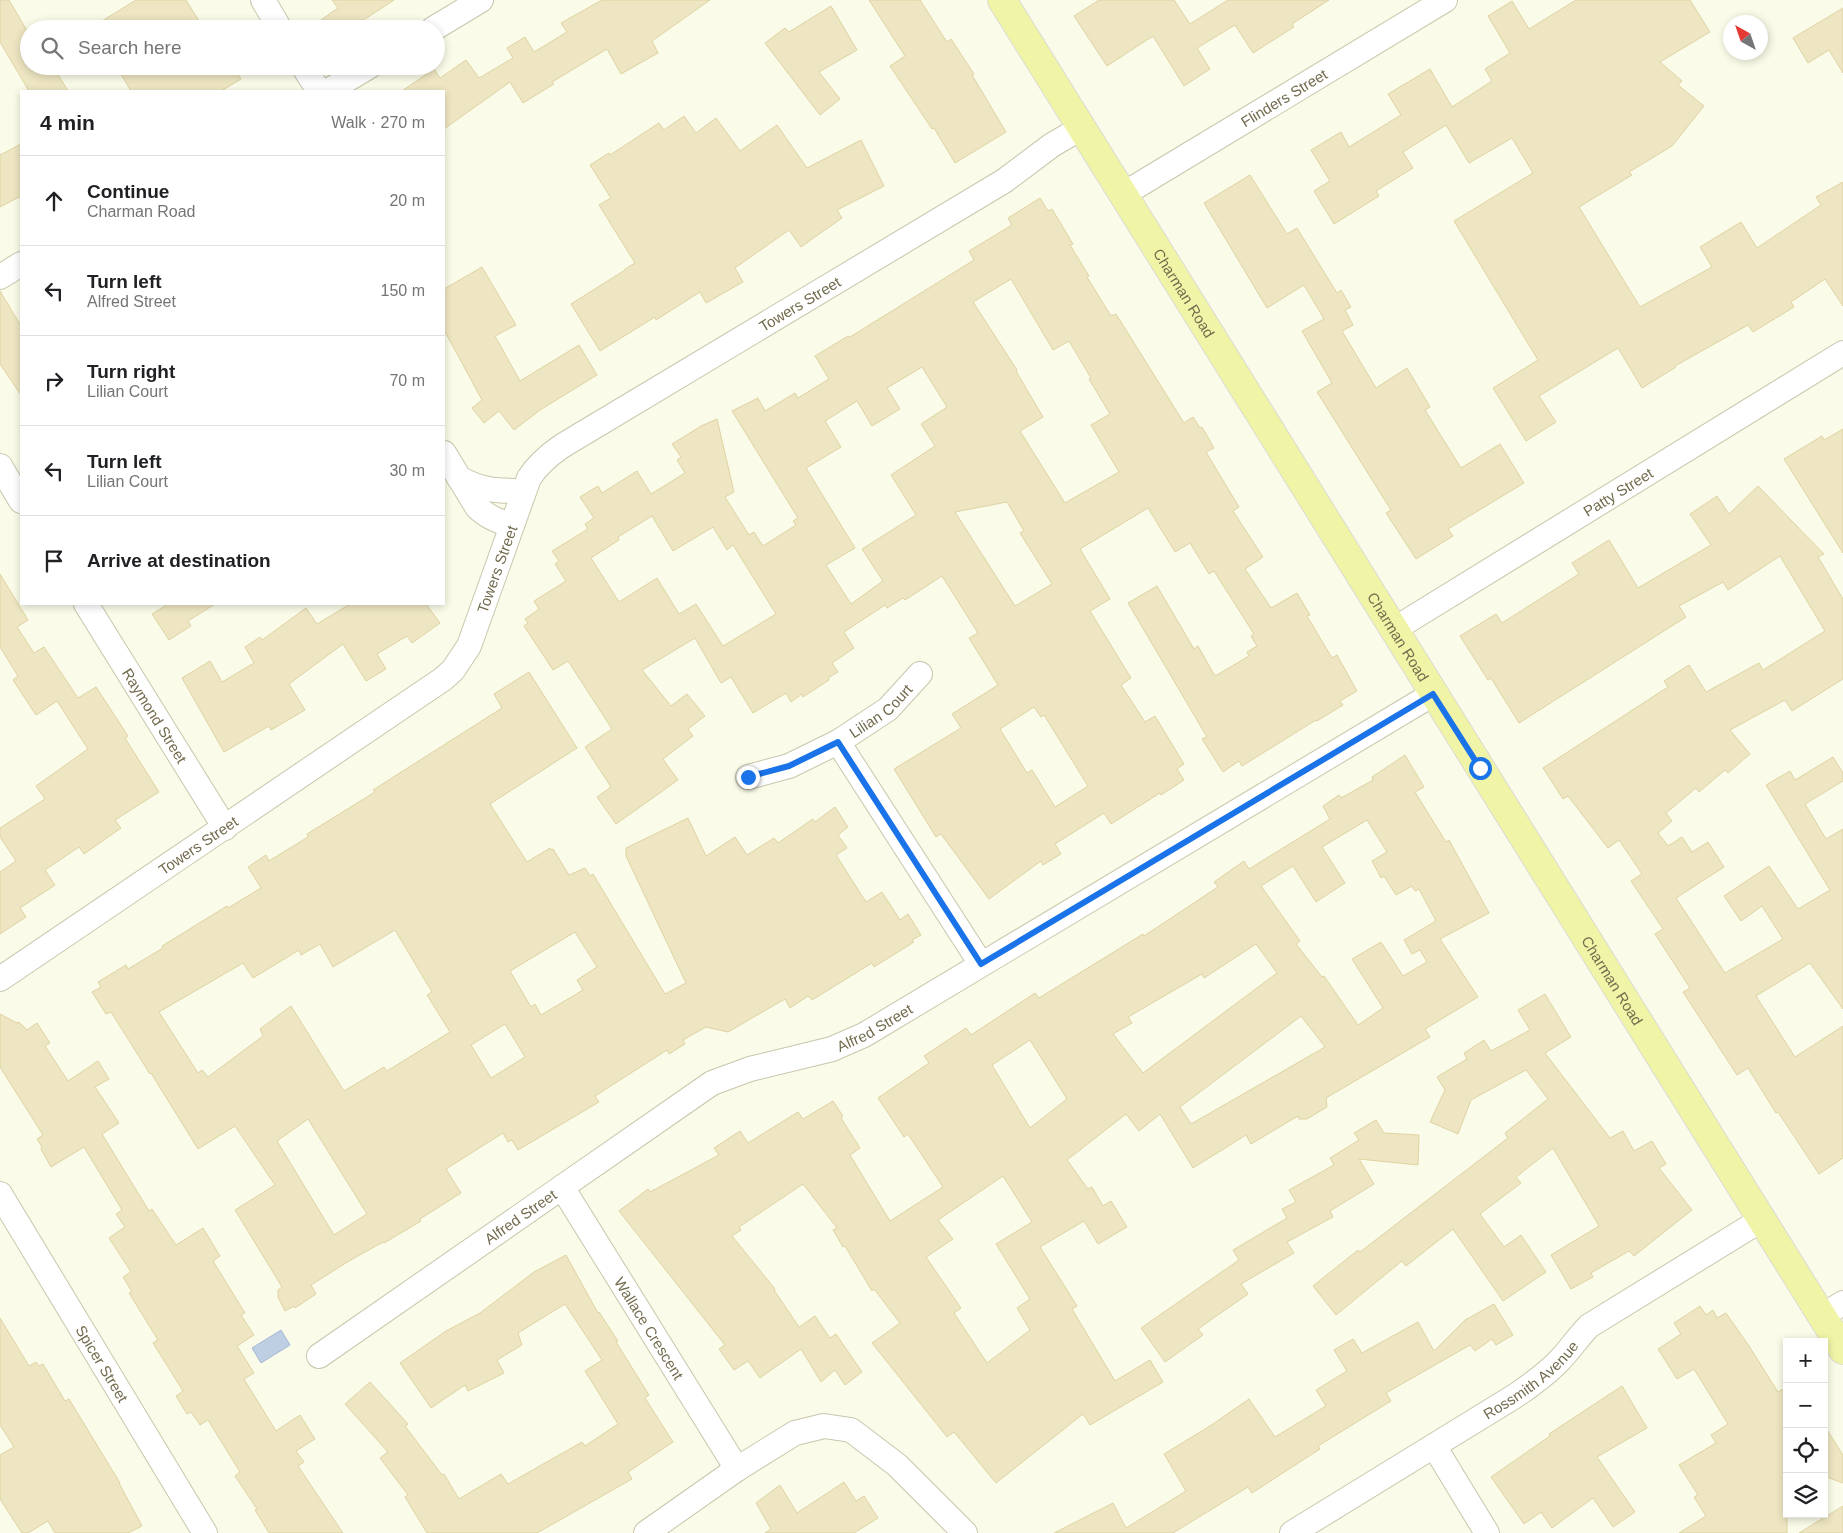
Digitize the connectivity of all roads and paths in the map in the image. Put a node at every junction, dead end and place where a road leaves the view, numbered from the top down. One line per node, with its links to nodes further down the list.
1 (263, 0): 5 (street)
2 (481, 0): 6 (street)
3 (1002, 0): 11 (main road, Charman Road)
4 (1445, 0): 12 (street, Flinders Street)
5 (275, 20)
6 (445, 22)
7 (309, 75): 9 (street)
8 (355, 75): 10 (street)
9 (318, 90)
10 (330, 90)
11 (1084, 134): 12 (main road, Charman Road); 19 (street, Towers Street)
12 (1122, 195): 23 (main road, Charman Road)
13 (20, 265): 14 (street)
14 (0, 277)
15 (1843, 353): 23 (street, Patty Street)
16 (445, 455): 18 (street)
17 (0, 466): 20 (street)
18 (459, 478): 19 (street); 21 (street)
19 (523, 491): 21 (street, Towers Street)
20 (20, 499)
21 (511, 525): 28 (street, Towers Street)
22 (87, 605): 28 (street, Raymond Street)
23 (1393, 630): 25 (main road, Charman Road)
24 (920, 674): 26 (street, Lilian Court)
25 (1433, 694): 29 (street, Alfred Street); 33 (main road, Charman Road)
26 (838, 742): 27 (street, Lilian Court); 29 (street, Lilian Court)
27 (748, 777)
28 (225, 828): 30 (street, Towers Street)
29 (981, 964): 31 (street, Alfred Street)
30 (0, 979)
31 (562, 1187): 36 (street, Alfred Street); 38 (street, Wallace Crescent)
32 (0, 1194): 39 (street, Spicer Street)
33 (1761, 1220): 34 (main road, Charman Road); 37 (street, Rossmith Avenue)
34 (1833, 1310): 35 (main road, Charman Road)
35 (1843, 1350)
36 (319, 1356)
37 (1434, 1446): 42 (street, Rossmith Avenue); 43 (street)
38 (737, 1469): 40 (street); 41 (street)
39 (205, 1533)
40 (646, 1533)
41 (965, 1533)
42 (1292, 1533)
43 (1486, 1533)

